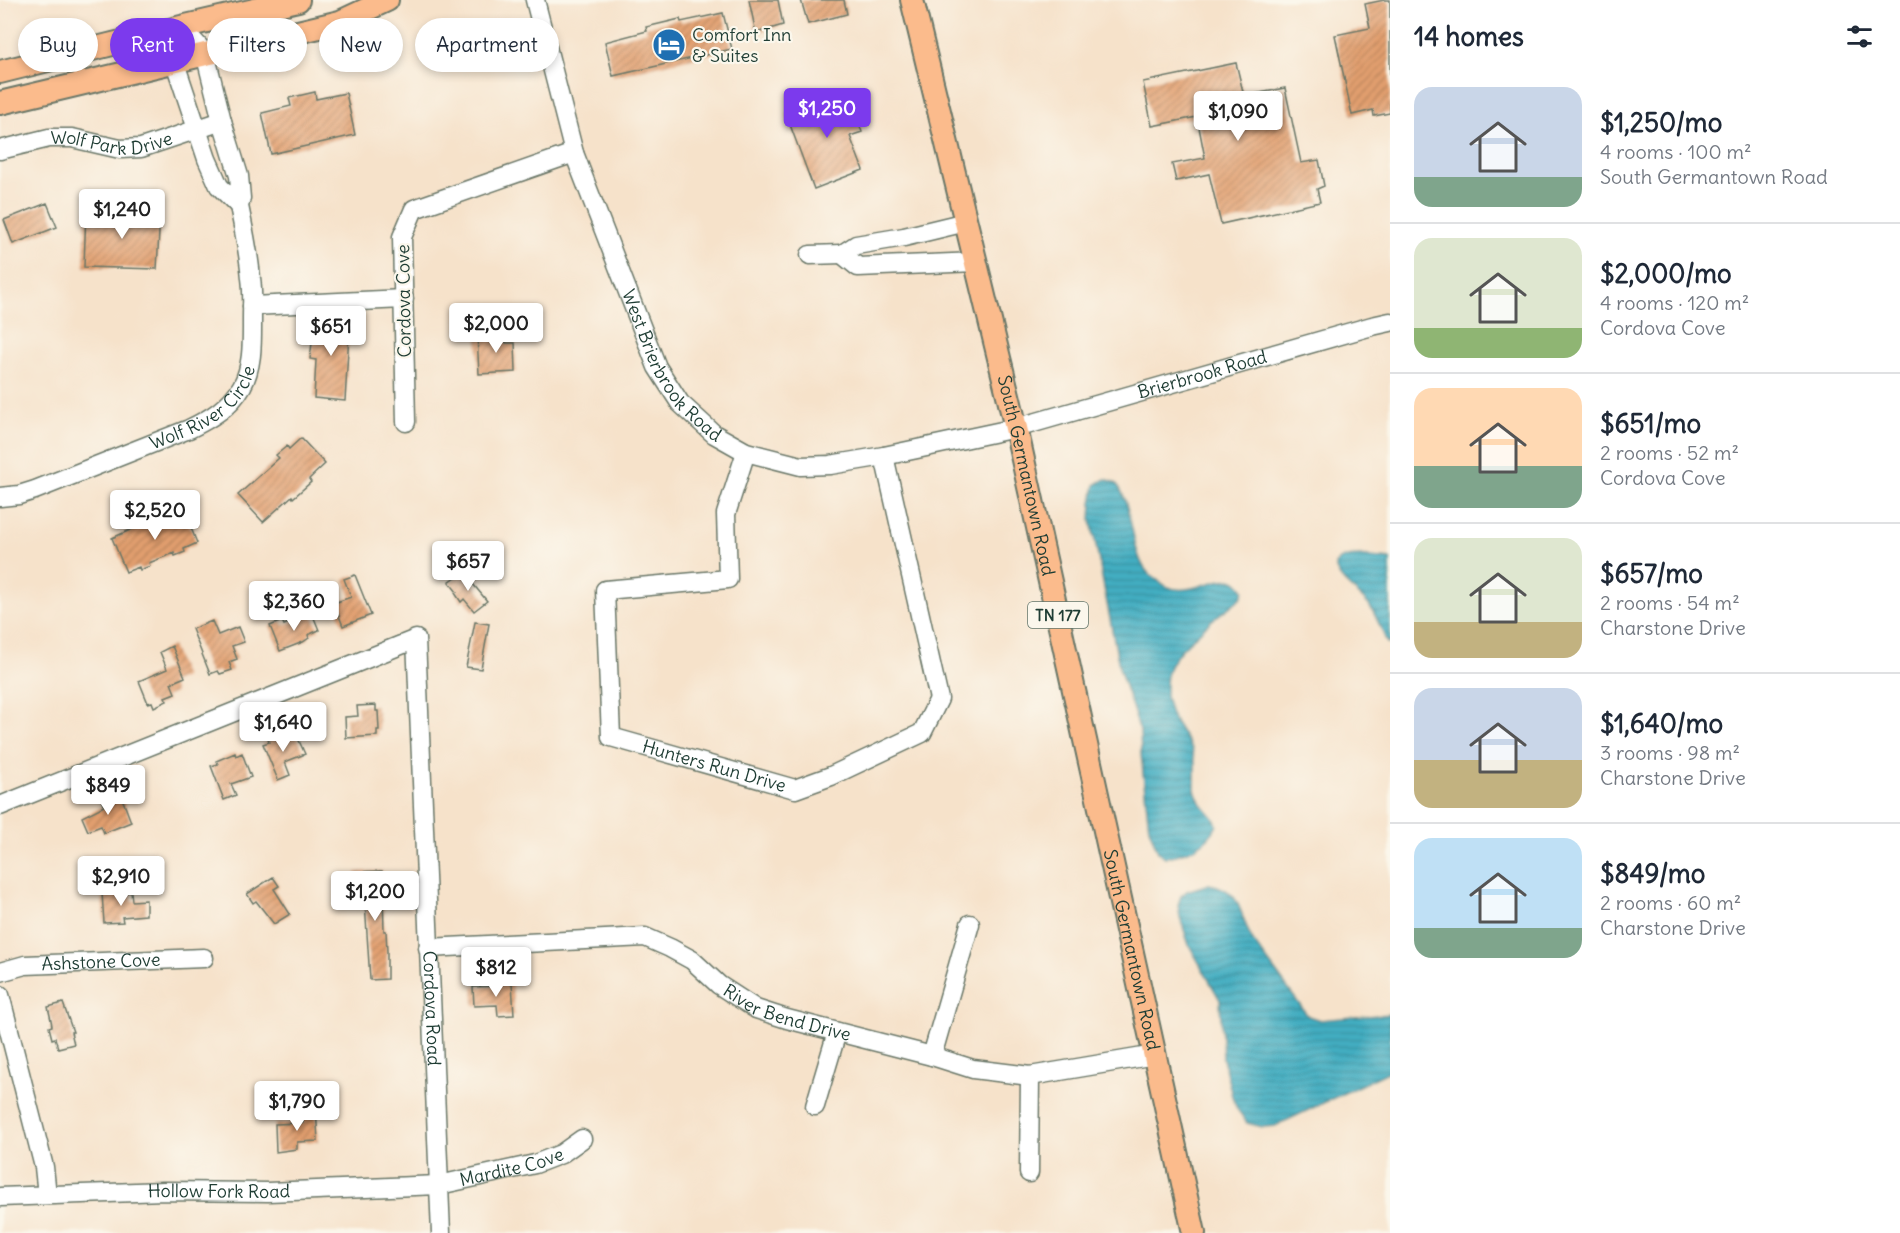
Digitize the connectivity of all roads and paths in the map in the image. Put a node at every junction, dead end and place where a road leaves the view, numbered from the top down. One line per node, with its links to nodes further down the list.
1 (298, 0): 5 (main road)
2 (387, 0): 8 (main road)
3 (536, 0): 17 (street, West Brierbrook Road)
4 (912, 0): 19 (main road, South Germantown Road / TN 177)
5 (195, 24)
6 (195, 42): 8 (street, Wolf River Circle)
7 (110, 45): 10 (main road)
8 (205, 53): 9 (main road); 14 (street, Wolf River Circle)
9 (195, 55)
10 (0, 72)
11 (125, 72): 13 (main road)
12 (178, 72): 15 (street)
13 (0, 103)
14 (222, 121): 15 (street, Wolf Park Drive); 18 (street, Wolf River Circle)
15 (197, 129): 16 (street, Wolf Park Drive); 18 (street)
16 (0, 150)
17 (574, 153): 23 (street, Cordova Cove); 28 (street, West Brierbrook Road)
18 (239, 206): 24 (street, Wolf River Circle)
19 (966, 222): 20 (street); 22 (main road, South Germantown Road / TN 177)
20 (842, 254): 21 (street); 22 (street)
21 (810, 255)
22 (976, 262): 27 (main road, South Germantown Road / TN 177)
23 (404, 299): 24 (street); 26 (street, Cordova Cove)
24 (252, 306): 30 (street, Wolf River Circle)
25 (1390, 322): 27 (street, Brierbrook Road)
26 (406, 422)
27 (1016, 428): 29 (street, West Brierbrook Road); 38 (main road, South Germantown Road / TN 177)
28 (746, 452): 29 (street, West Brierbrook Road); 29 (street, Hunters Run Drive)
29 (884, 456)
30 (0, 497)
31 (0, 806): 33 (street, Cordova Road)
32 (970, 924): 39 (street)
33 (428, 948): 37 (street, River Bend Drive); 44 (street, Cordova Road)
34 (204, 958): 35 (street, Ashstone Cove)
35 (0, 972)
36 (0, 995): 45 (street)
37 (837, 1032): 39 (street, River Bend Drive); 41 (street)
38 (1155, 1055): 40 (street, River Bend Drive); 48 (main road, South Germantown Road / TN 177)
39 (932, 1056): 40 (street, River Bend Drive)
40 (1030, 1076): 43 (street)
41 (815, 1106)
42 (582, 1139): 44 (street, Mardite Cove)
43 (1029, 1173)
44 (439, 1185): 45 (street, Hollow Fork Road); 47 (street, Cordova Road)
45 (47, 1195): 46 (street, Hollow Fork Road)
46 (0, 1197)
47 (441, 1233)
48 (1194, 1233)

